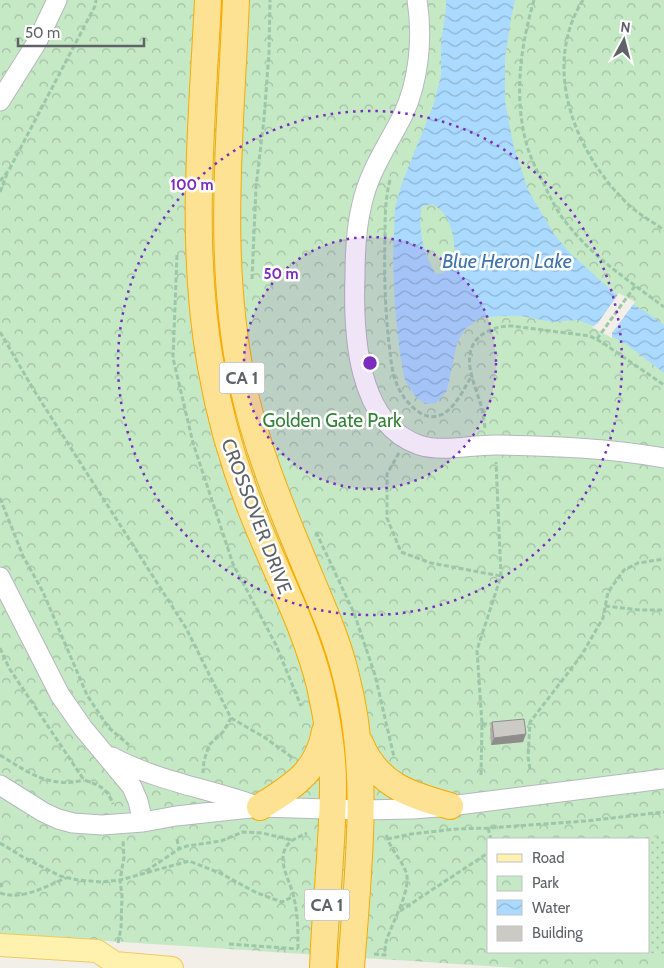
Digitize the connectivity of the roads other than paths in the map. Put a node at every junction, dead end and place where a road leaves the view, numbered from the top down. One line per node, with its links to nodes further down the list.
1 (57, 0): 5 (street)
2 (208, 0): 8 (highway, CROSSOVER DRIVE / CA 1)
3 (236, 0): 9 (highway, CROSSOVER DRIVE / CA 1)
4 (417, 0): 6 (street)
5 (0, 101)
6 (664, 458)
7 (0, 577): 10 (street)
8 (327, 720): 14 (highway); 15 (highway, CROSSOVER DRIVE / CA 1)
9 (358, 738): 13 (highway); 16 (highway, CROSSOVER DRIVE / CA 1)
10 (99, 748): 14 (street); 17 (street)
11 (664, 779): 13 (street)
12 (0, 786): 17 (street)
13 (450, 806): 16 (street)
14 (260, 807): 15 (street); 17 (street)
15 (333, 810): 16 (street); 21 (highway, CROSSOVER DRIVE / CA 1)
16 (361, 810): 22 (highway, CROSSOVER DRIVE / CA 1)
17 (143, 822)
18 (0, 945): 19 (main road)
19 (112, 966): 20 (main road)
20 (172, 968)
21 (323, 968)
22 (351, 968)

